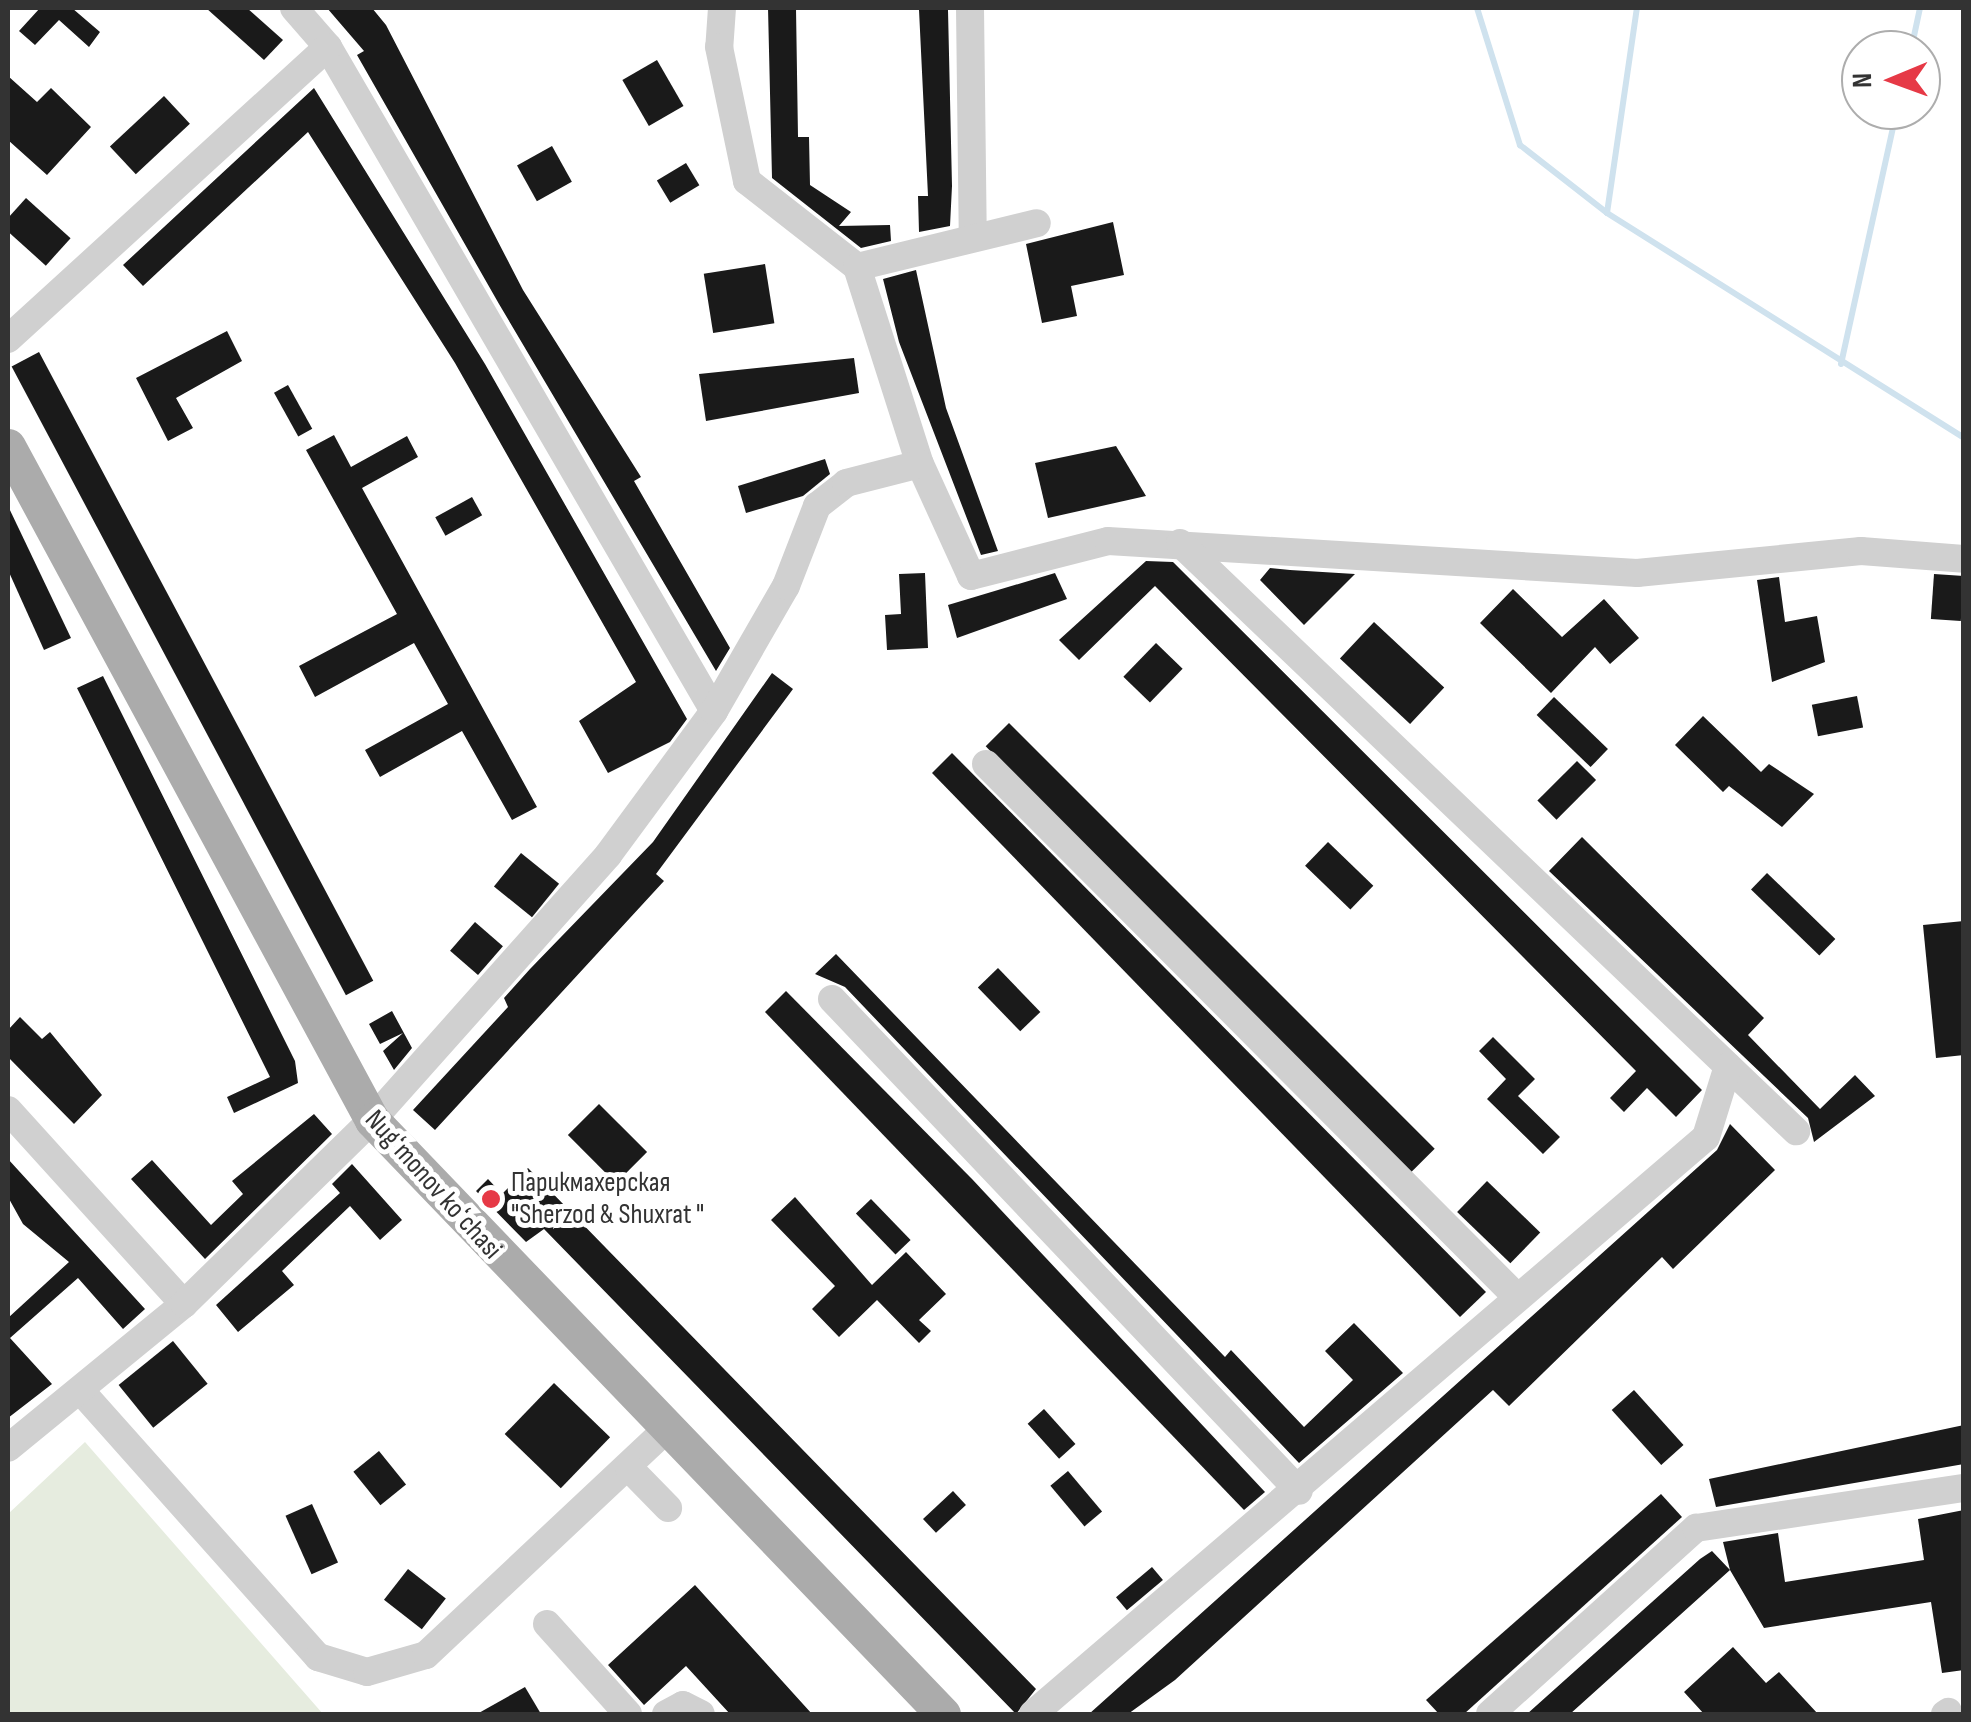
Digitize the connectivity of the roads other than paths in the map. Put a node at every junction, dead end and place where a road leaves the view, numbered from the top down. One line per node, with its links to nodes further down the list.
1 (294, 8): 4 (street)
2 (722, 8): 7 (street)
3 (970, 8): 6 (street)
4 (328, 46): 8 (street); 13 (street)
5 (1037, 223): 6 (street)
6 (973, 238): 7 (street)
7 (856, 268): 10 (street)
8 (8, 339)
9 (8, 446): 18 (main road, Nugʻmonov koʻchasi)
10 (920, 464): 11 (street); 13 (street)
11 (1180, 543): 12 (street); 16 (street)
12 (1964, 560)
13 (714, 711): 18 (street)
14 (986, 764): 20 (street)
15 (832, 999): 27 (street)
16 (1728, 1066): 19 (street); 20 (street)
17 (8, 1110): 21 (street)
18 (372, 1120): 21 (street); 23 (main road, Nugʻmonov koʻchasi)
19 (1796, 1131)
20 (1517, 1297): 27 (street)
21 (184, 1304): 22 (street)
22 (80, 1390): 24 (street); 25 (street)
23 (667, 1429): 25 (street); 33 (main road, Nugʻmonov koʻchasi)
24 (8, 1448)
25 (629, 1468): 28 (street)
26 (1964, 1488): 35 (street)
27 (1300, 1491): 34 (street)
28 (668, 1508)
29 (547, 1624): 30 (street)
30 (628, 1714)
31 (666, 1714): 32 (street)
32 (700, 1714)
33 (942, 1714)
34 (1032, 1714)
35 (1490, 1714)

